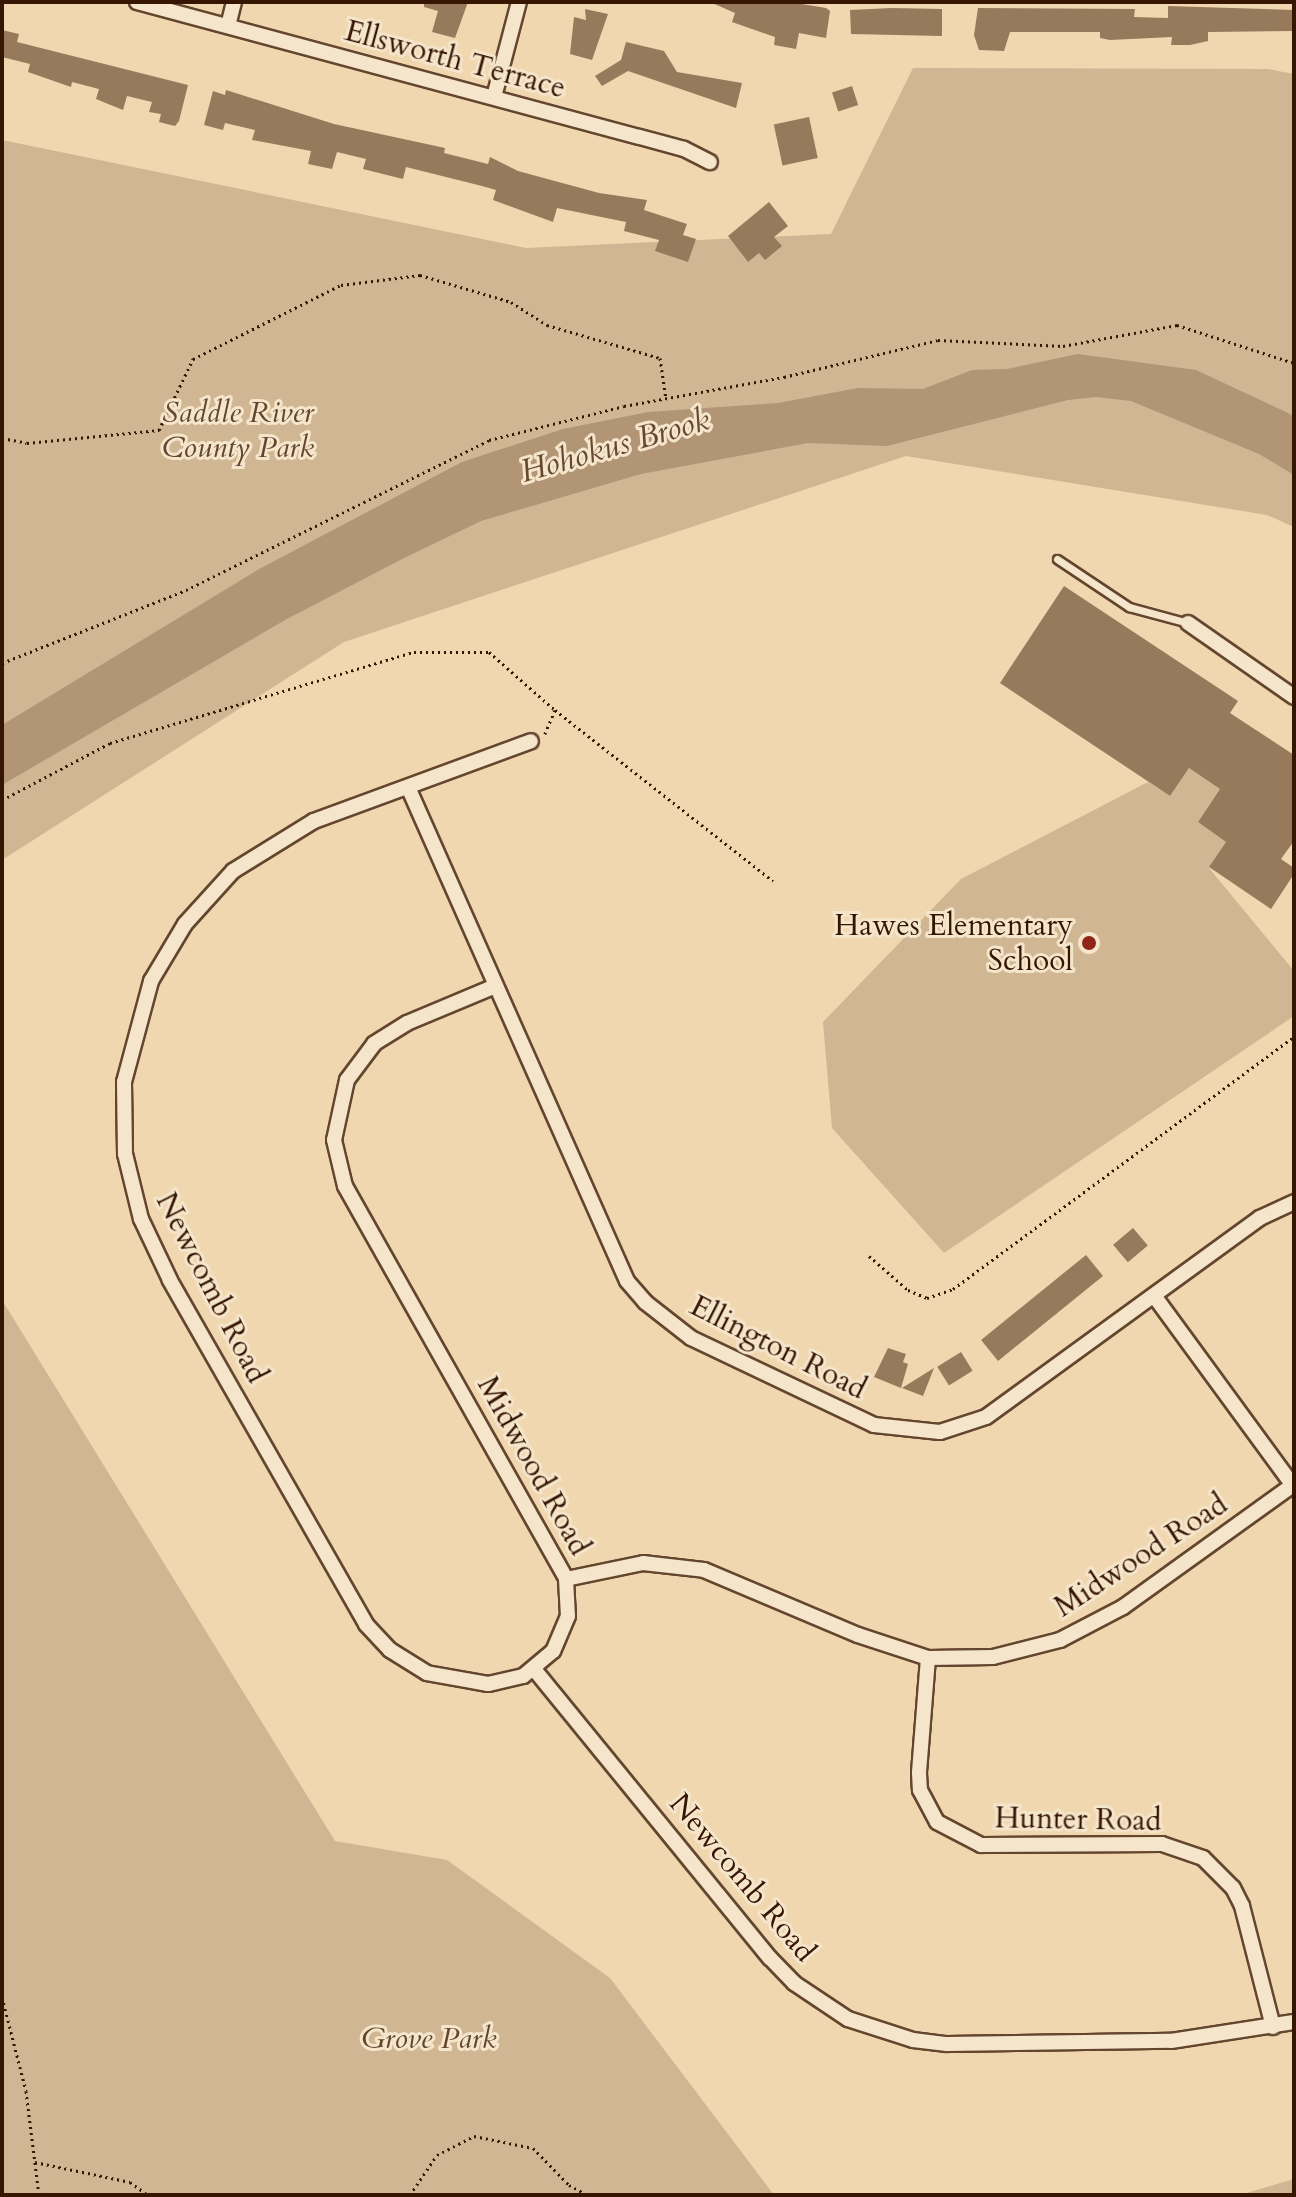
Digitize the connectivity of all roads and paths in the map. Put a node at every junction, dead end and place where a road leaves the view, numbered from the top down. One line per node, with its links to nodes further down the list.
1 (137, 2): 4 (street, Ellsworth Terrace)
2 (234, 2): 4 (street)
3 (519, 2): 5 (street)
4 (228, 26): 5 (street, Ellsworth Terrace)
5 (494, 97): 6 (street, Ellsworth Terrace)
6 (710, 162)
7 (1294, 363): 8 (path)
8 (666, 399): 9 (path); 12 (path)
9 (2, 438)
10 (1057, 559): 11 (lane)
11 (1188, 623): 13 (street)
12 (2, 663)
13 (1294, 697)
14 (555, 710): 15 (path); 17 (path); 18 (path)
15 (531, 741): 16 (street, Newcomb Road)
16 (408, 787): 19 (street, Ellington Road); 27 (street, Newcomb Road)
17 (2, 800)
18 (773, 881)
19 (493, 987): 23 (street, Ellington Road); 25 (street, Midwood Road)
20 (1294, 1037): 22 (path)
21 (1294, 1202): 23 (street, Ellington Road)
22 (869, 1256)
23 (1155, 1297): 24 (street)
24 (1293, 1486): 26 (street, Midwood Road)
25 (566, 1579): 26 (street, Midwood Road); 27 (street)
26 (928, 1658): 30 (street, Hunter Road)
27 (534, 1669): 30 (street, Newcomb Road)
28 (2, 1997): 31 (path)
29 (1294, 2022): 30 (street, Newcomb Road)
30 (1273, 2027)
31 (35, 2162): 32 (path); 33 (path)
32 (39, 2195)
33 (148, 2195)
34 (410, 2195): 35 (path)
35 (588, 2195)

